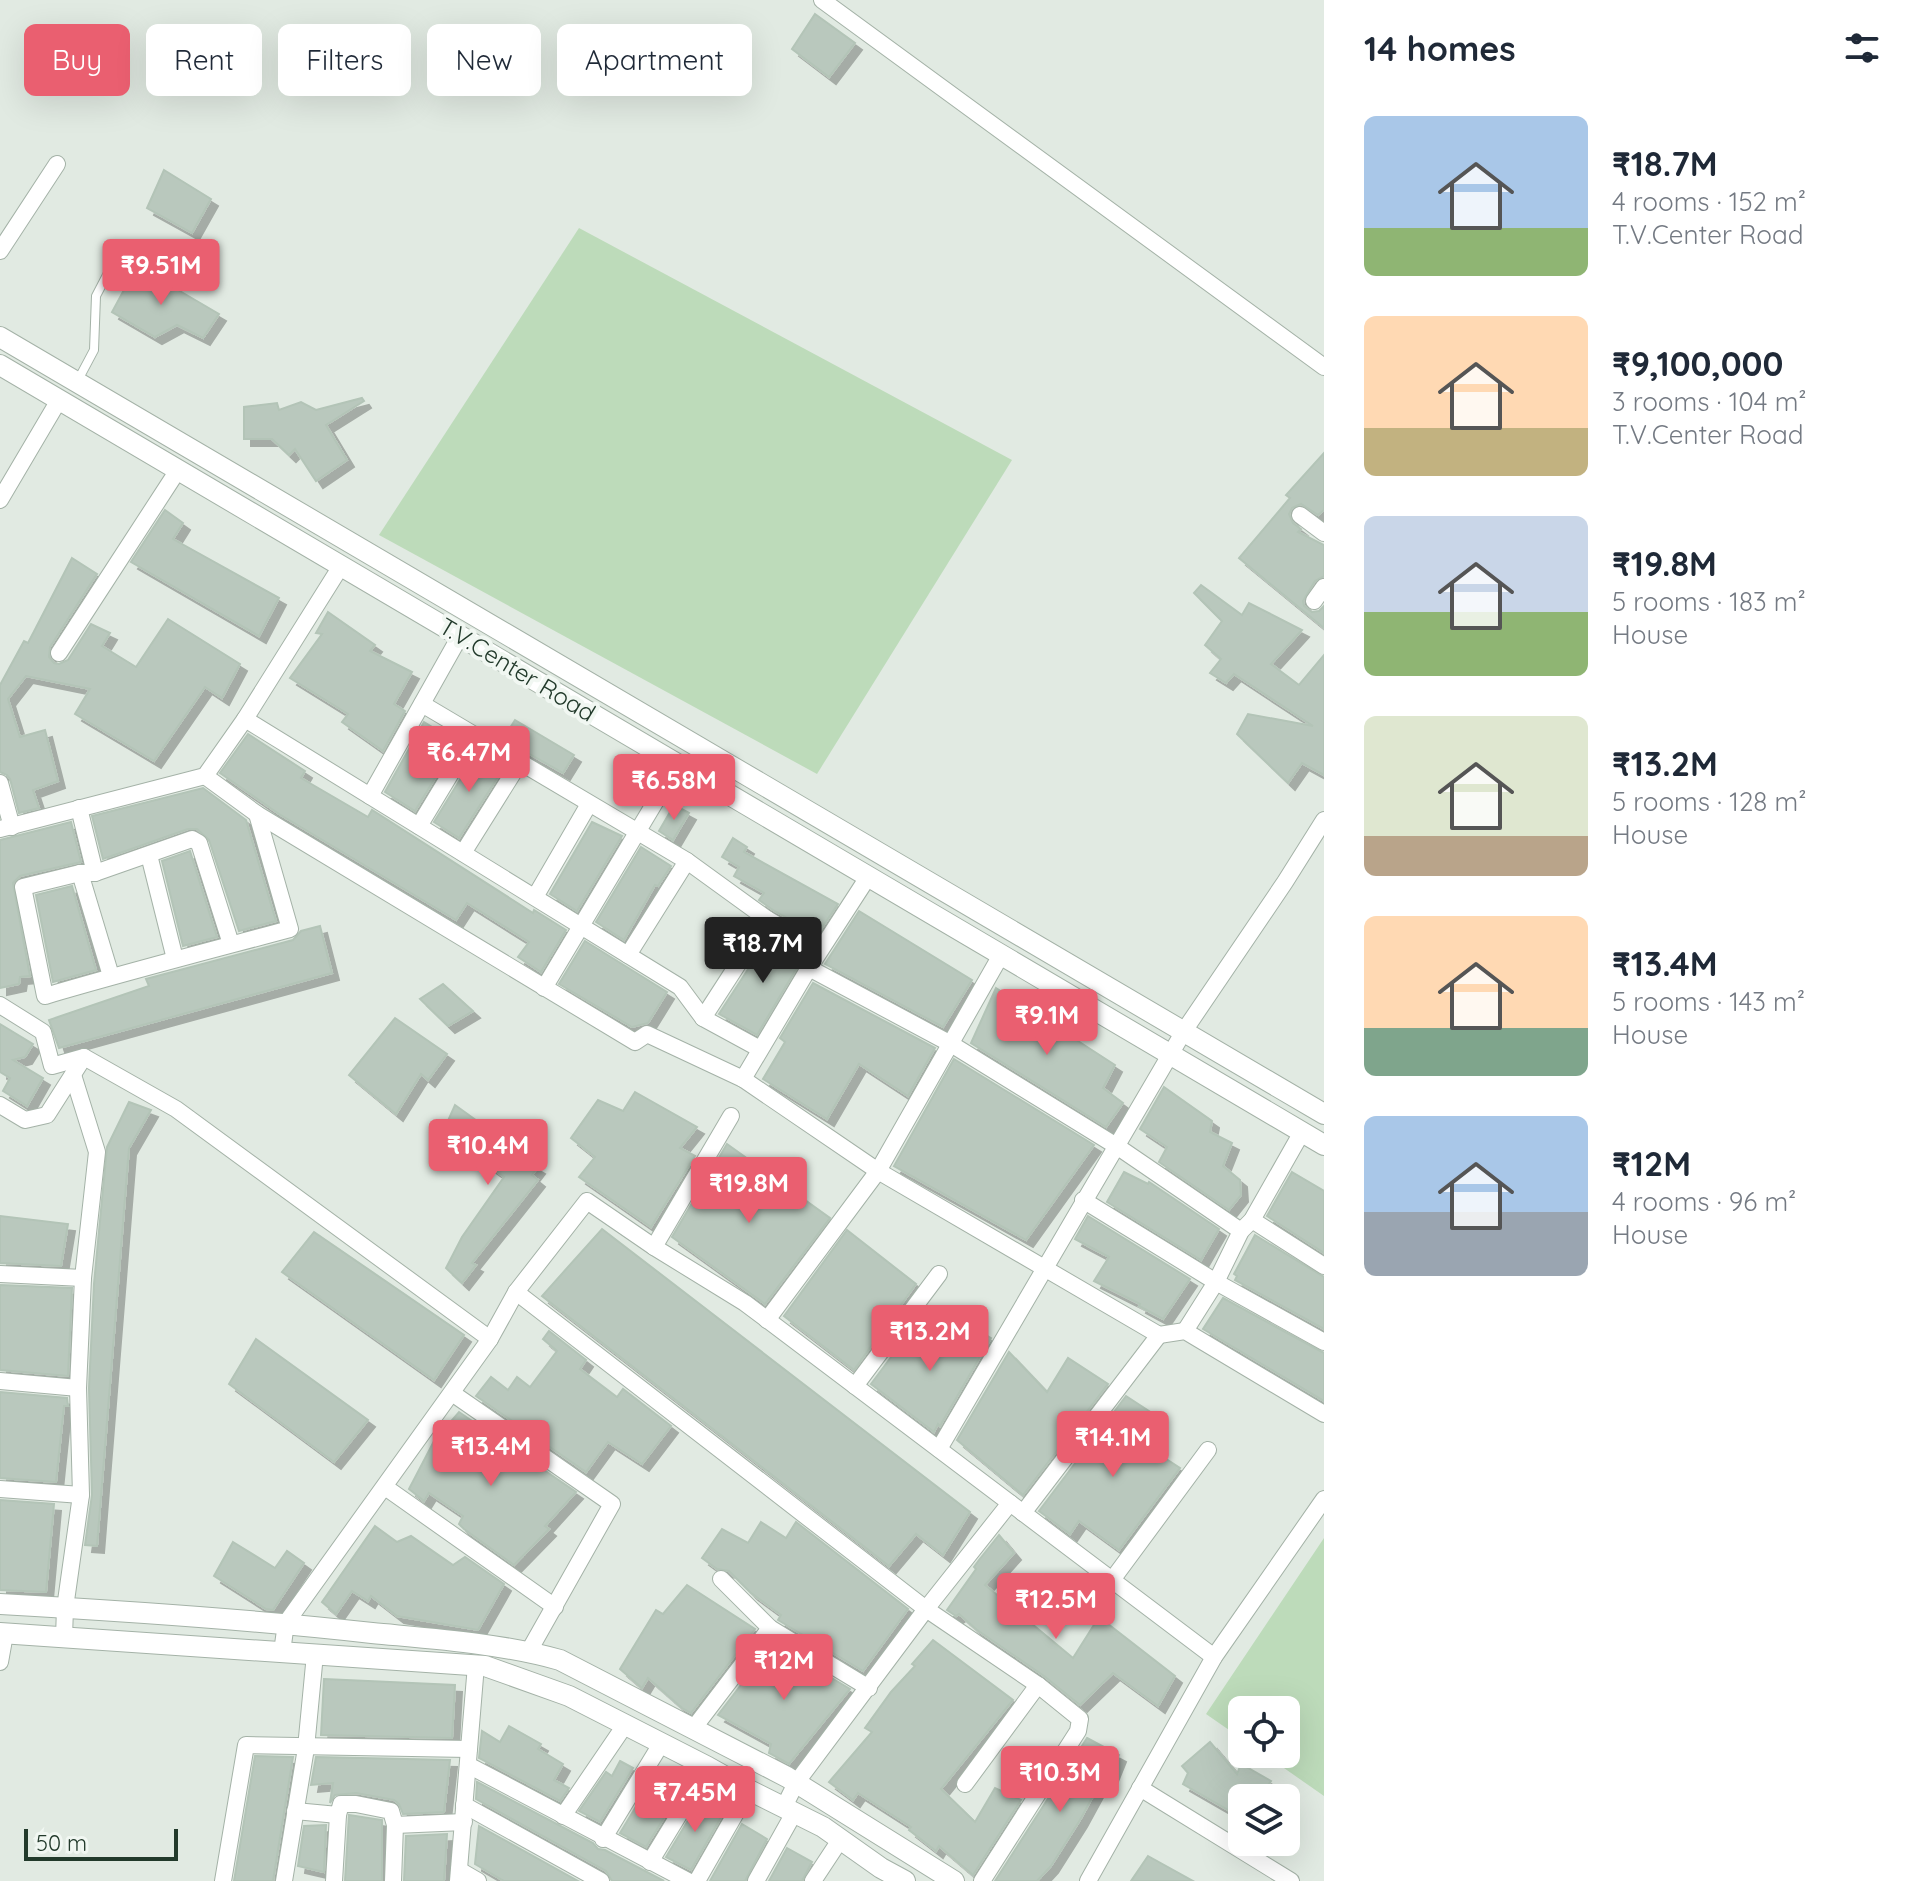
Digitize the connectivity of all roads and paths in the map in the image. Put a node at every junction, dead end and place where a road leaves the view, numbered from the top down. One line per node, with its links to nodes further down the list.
1 (822, 0): 7 (street)
2 (57, 164): 3 (street)
3 (0, 251)
4 (186, 256): 8 (lane)
5 (0, 337): 8 (street, T.V.Center Road)
6 (0, 365): 9 (street, T.V.Center Road)
7 (1324, 367)
8 (76, 382): 52 (street, T.V.Center Road)
9 (59, 400): 10 (street, T.V.Center Road); 11 (street)
10 (178, 470): 14 (street, T.V.Center Road); 18 (street)
11 (0, 500)
12 (1300, 515): 13 (street)
13 (1324, 533)
14 (341, 566): 17 (street, T.V.Center Road); 20 (street)
15 (1324, 587): 16 (street)
16 (1314, 601)
17 (460, 636): 19 (street); 23 (street, T.V.Center Road)
18 (59, 653)
19 (422, 704): 21 (street); 26 (street)
20 (245, 719): 24 (street); 26 (street)
21 (474, 735): 22 (street); 31 (street)
22 (520, 762): 27 (street); 34 (street)
23 (678, 764): 33 (street); 38 (street, T.V.Center Road)
24 (205, 776): 28 (street); 29 (street)
25 (0, 783): 32 (street)
26 (370, 796): 31 (street)
27 (589, 804): 33 (street); 39 (street)
28 (79, 808): 32 (street); 37 (street)
29 (257, 814): 42 (street); 49 (street)
30 (1324, 820): 52 (street)
31 (419, 826): 34 (street)
32 (6, 828)
33 (638, 833): 36 (street); 41 (street)
34 (463, 853): 39 (street)
35 (149, 855): 37 (street); 42 (street); 46 (street)
36 (687, 861): 40 (street); 44 (street)
37 (88, 873): 48 (street); 48 (street)
38 (868, 877): 43 (street); 45 (street, T.V.Center Road)
39 (535, 897): 41 (street)
40 (767, 919): 43 (street); 51 (street)
41 (583, 927): 44 (street); 49 (street)
42 (231, 944): 46 (street)
43 (820, 950): 47 (street)
44 (628, 955): 51 (street)
45 (1001, 955): 53 (street); 55 (street, T.V.Center Road)
46 (175, 959): 48 (street)
47 (809, 968): 53 (street); 54 (street)
48 (111, 976)
49 (544, 988): 58 (street)
50 (0, 1005): 56 (street)
51 (703, 1018): 54 (street)
52 (1184, 1031): 55 (street); 60 (street, T.V.Center Road)
53 (951, 1044): 64 (street); 65 (street)
54 (760, 1049): 58 (street)
55 (1171, 1055): 62 (street, T.V.Center Road); 64 (street)
56 (84, 1057): 57 (street); 79 (street)
57 (73, 1075): 59 (street); 73 (street)
58 (743, 1079): 65 (street)
59 (0, 1105)
60 (1324, 1114)
61 (731, 1116): 68 (street)
62 (1302, 1132): 63 (street, T.V.Center Road); 67 (street)
63 (1324, 1145)
64 (1118, 1147): 66 (street); 67 (street)
65 (878, 1171): 70 (street); 76 (street)
66 (1083, 1200): 70 (street); 74 (street)
67 (1246, 1225): 69 (street); 74 (street)
68 (654, 1247): 75 (street); 76 (street)
69 (1324, 1266)
70 (1045, 1268): 78 (street); 86 (street)
71 (0, 1274): 73 (street)
72 (939, 1274): 82 (street)
73 (83, 1278): 83 (street)
74 (1216, 1282): 77 (street); 80 (street)
75 (516, 1292): 79 (street); 98 (street)
76 (767, 1320): 82 (street)
77 (1185, 1331): 78 (street); 85 (street)
78 (1159, 1335): 92 (street)
79 (490, 1339): 84 (street)
80 (1324, 1342)
81 (0, 1381): 83 (street)
82 (855, 1386): 86 (street)
83 (78, 1388): 90 (street)
84 (452, 1393): 88 (street); 96 (street)
85 (1324, 1414)
86 (939, 1449): 92 (street)
87 (1208, 1450): 94 (street)
88 (385, 1487): 96 (street); 99 (street)
89 (0, 1489): 90 (street)
90 (81, 1495): 97 (street)
91 (1324, 1499): 106 (street)
92 (1016, 1508): 94 (street); 98 (street)
93 (721, 1579): 100 (street)
94 (1112, 1580): 106 (street)
95 (0, 1604): 97 (street)
96 (555, 1607): 103 (street)
97 (65, 1608): 99 (street); 102 (street)
98 (926, 1609): 109 (street); 110 (street)
99 (286, 1623): 103 (street); 104 (street)
100 (770, 1628): 110 (street); 112 (street)
101 (2, 1634): 102 (street); 107 (street)
102 (64, 1637): 104 (street)
103 (529, 1651): 112 (street)
104 (282, 1652): 105 (street)
105 (315, 1654): 108 (street); 114 (street)
106 (1214, 1657): 119 (street)
107 (0, 1662)
108 (476, 1665): 111 (street); 115 (street)
109 (1038, 1685): 118 (street); 144 (street)
110 (869, 1688): 117 (street)
111 (625, 1725): 113 (street); 125 (street)
112 (693, 1729): 117 (street)
113 (661, 1744): 116 (street); 127 (street)
114 (306, 1748): 115 (street); 122 (street); 132 (street)
115 (468, 1757): 123 (street); 125 (street)
116 (708, 1767): 120 (street); 129 (street)
117 (796, 1783): 121 (street); 143 (street)
118 (965, 1784)
119 (1140, 1788): 145 (street); 146 (street)
120 (749, 1790): 121 (street); 139 (street)
121 (789, 1810): 128 (street); 140 (street)
122 (295, 1811): 124 (street); 133 (street)
123 (464, 1814): 126 (street); 131 (street); 137 (street)
124 (338, 1815): 126 (street); 134 (street)
125 (563, 1816): 127 (street)
126 (395, 1825): 135 (street)
127 (603, 1839): 129 (street)
128 (840, 1840): 130 (street); 141 (street)
129 (650, 1862): 138 (street)
130 (878, 1874): 142 (street)
131 (458, 1876): 136 (street)
132 (223, 1881)
133 (284, 1881)
134 (334, 1881)
135 (393, 1881)
136 (478, 1881)
137 (601, 1881)
138 (688, 1881)
139 (697, 1881)
140 (756, 1881)
141 (813, 1881)
142 (905, 1881)
143 (954, 1881)
144 (982, 1881)
145 (1088, 1881)
146 (1291, 1881)

